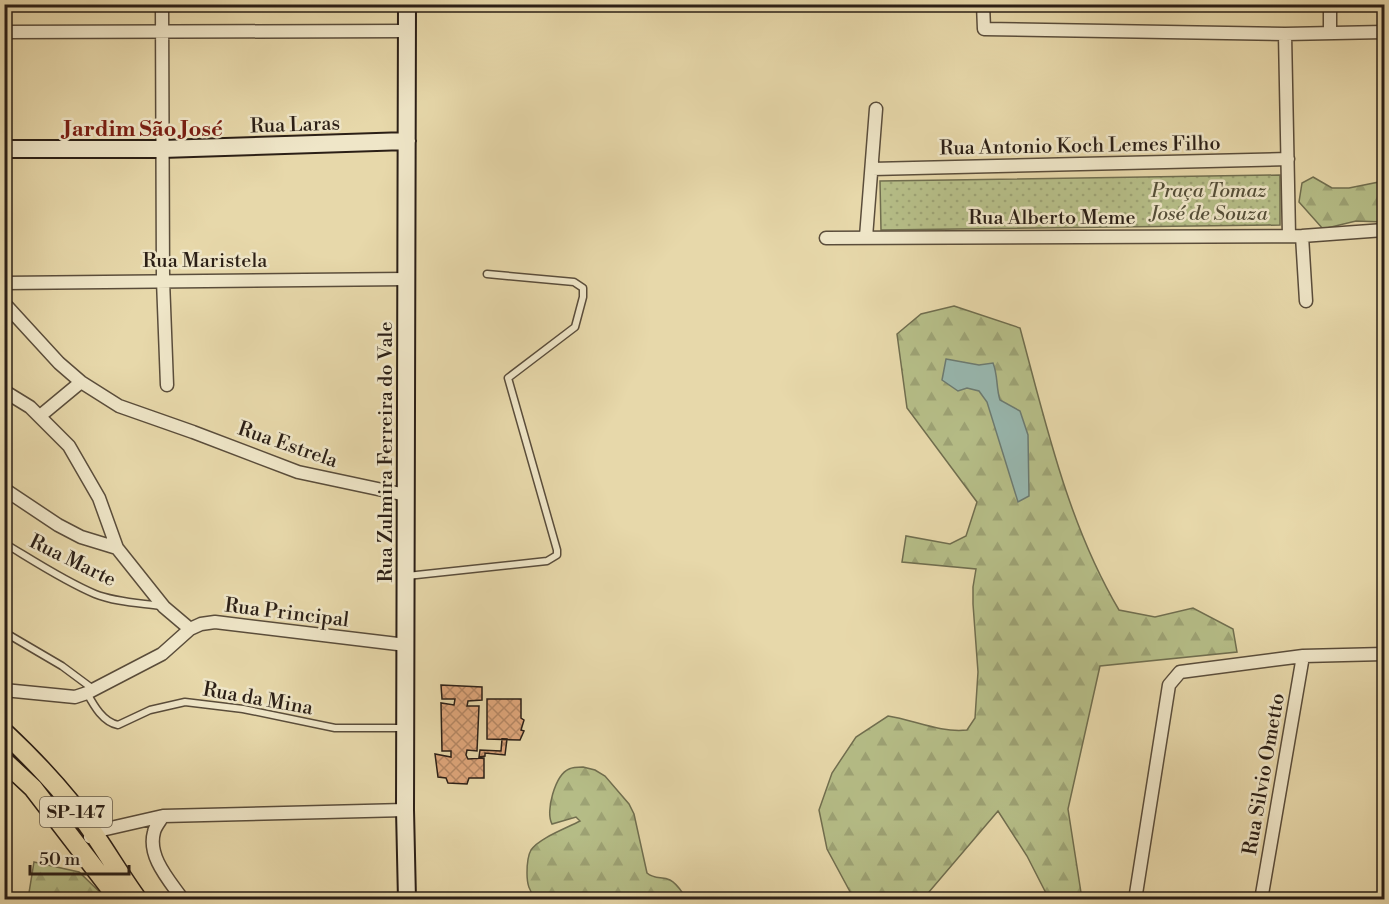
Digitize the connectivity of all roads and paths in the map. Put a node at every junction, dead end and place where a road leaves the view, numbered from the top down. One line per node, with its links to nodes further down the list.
1 (162, 4): 7 (street)
2 (407, 4): 5 (street, Rua Zulmira Ferreira do Vale)
3 (983, 4): 10 (street)
4 (1330, 4): 8 (street)
5 (407, 31): 7 (street); 12 (street, Rua Zulmira Ferreira do Vale)
6 (4, 32): 7 (street)
7 (162, 32): 14 (street)
8 (1330, 32): 9 (street); 10 (street)
9 (1384, 32)
10 (1285, 34): 15 (street)
11 (876, 110): 16 (street)
12 (407, 141): 14 (street, Rua Laras); 23 (street, Rua Zulmira Ferreira do Vale)
13 (4, 148): 14 (street, Rua Laras)
14 (162, 149): 24 (street)
15 (1288, 159): 16 (street, Rua Antonio Koch Lemes Filho); 18 (street)
16 (872, 169): 20 (street)
17 (1384, 230): 19 (street, Rua Alberto Meme)
18 (1288, 236): 19 (street, Rua Alberto Meme); 20 (street, Rua Alberto Meme)
19 (1302, 236): 26 (street)
20 (866, 237): 21 (street, Rua Alberto Meme)
21 (826, 238)
22 (488, 274): 36 (lane)
23 (406, 279): 24 (street, Rua Maristela); 33 (street, Rua Zulmira Ferreira do Vale)
24 (163, 280): 25 (street, Rua Maristela); 29 (street)
25 (4, 283)
26 (1306, 301)
27 (4, 303): 28 (street, Rua Estrela)
28 (81, 382): 31 (street); 33 (street, Rua Estrela)
29 (167, 385)
30 (4, 391): 31 (street)
31 (40, 416): 35 (street)
32 (4, 489): 35 (street)
33 (406, 495): 36 (street, Rua Zulmira Ferreira do Vale)
34 (4, 543): 37 (lane, Rua Marte)
35 (117, 548): 37 (street)
36 (406, 576): 40 (street, Rua Zulmira Ferreira do Vale)
37 (164, 606): 38 (street)
38 (190, 629): 40 (street, Rua Principal); 44 (street, Rua Principal)
39 (4, 632): 44 (lane, Rua da Mina)
40 (406, 645): 45 (street, Rua Zulmira Ferreira do Vale)
41 (1384, 654): 42 (street)
42 (1303, 656): 56 (street); 57 (street, Rua Silvio Ometto)
43 (4, 690): 44 (street, Rua Principal)
44 (90, 692): 45 (lane, Rua da Mina)
45 (406, 728): 48 (street, Rua Zulmira Ferreira do Vale)
46 (4, 732): 50 (main road, SP-147)
47 (4, 761): 51 (main road, SP-147)
48 (405, 810): 49 (street); 55 (street, Rua Zulmira Ferreira do Vale)
49 (163, 816): 50 (street); 54 (street)
50 (93, 832): 51 (street); 53 (main road, SP-147)
51 (81, 849): 52 (main road, SP-147)
52 (119, 900)
53 (138, 900)
54 (183, 900)
55 (407, 900)
56 (1135, 900)
57 (1261, 900)

